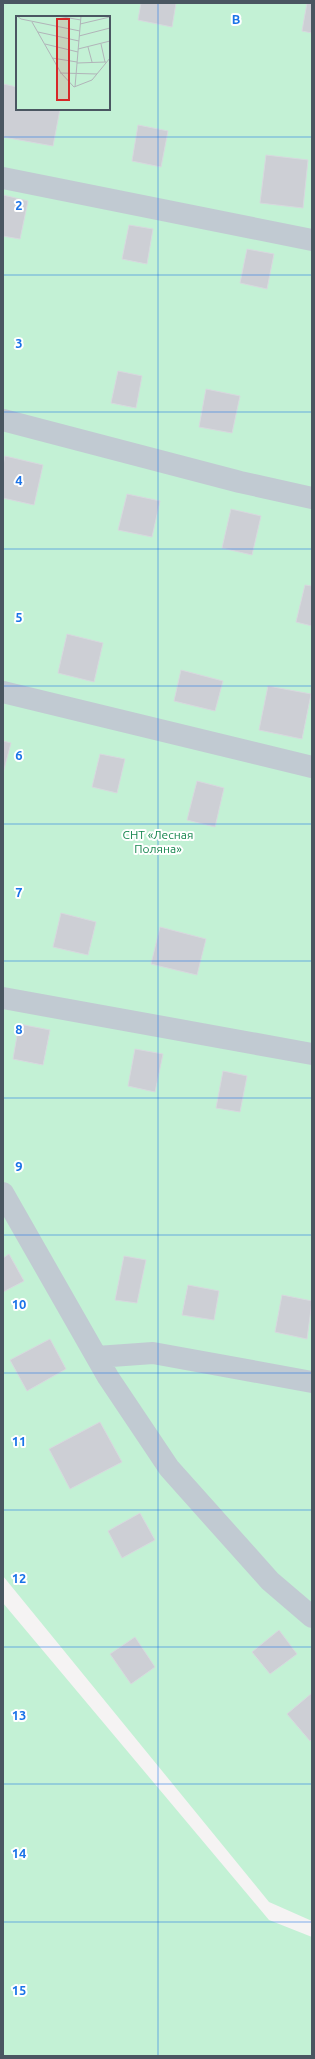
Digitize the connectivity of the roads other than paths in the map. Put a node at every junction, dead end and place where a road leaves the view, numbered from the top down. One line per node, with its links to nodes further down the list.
1 (3, 178): 2 (lane)
2 (312, 240)
3 (3, 420): 4 (lane)
4 (312, 498)
5 (3, 692): 6 (lane)
6 (312, 767)
7 (3, 998): 8 (lane)
8 (312, 1054)
9 (3, 1194): 10 (lane)
10 (97, 1357): 11 (lane); 12 (lane)
11 (312, 1382)
12 (312, 1618)

